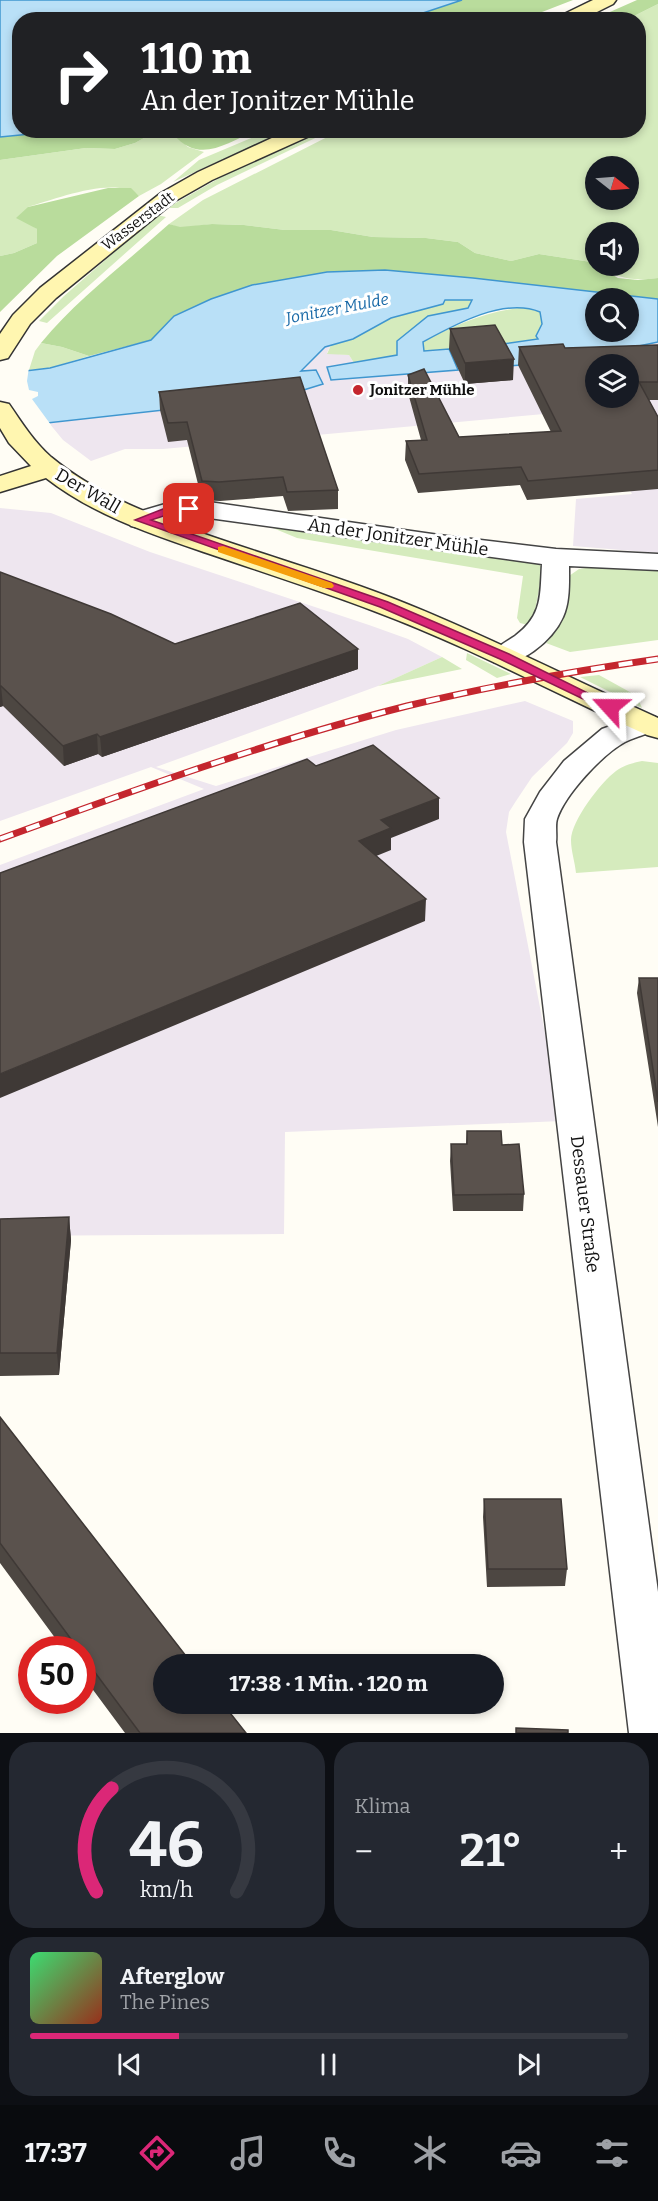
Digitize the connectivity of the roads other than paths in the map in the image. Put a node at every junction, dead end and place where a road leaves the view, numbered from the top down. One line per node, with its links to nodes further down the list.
1 (607, 0): 2 (main road)
2 (582, 12)
3 (289, 138): 4 (main road, Wasserstadt)
4 (0, 353)
5 (0, 409): 6 (main road, Der Wall)
6 (50, 469): 7 (main road); 8 (main road, Der Wall)
7 (0, 484)
8 (140, 520): 9 (street, An der Jonitzer Mühle); 11 (main road, Der Wall)
9 (556, 557): 10 (street, An der Jonitzer Mühle); 11 (street)
10 (658, 562)
11 (504, 656): 12 (main road, Der Wall)
12 (651, 726): 13 (street, Dessauer Straße)
13 (653, 1733)

